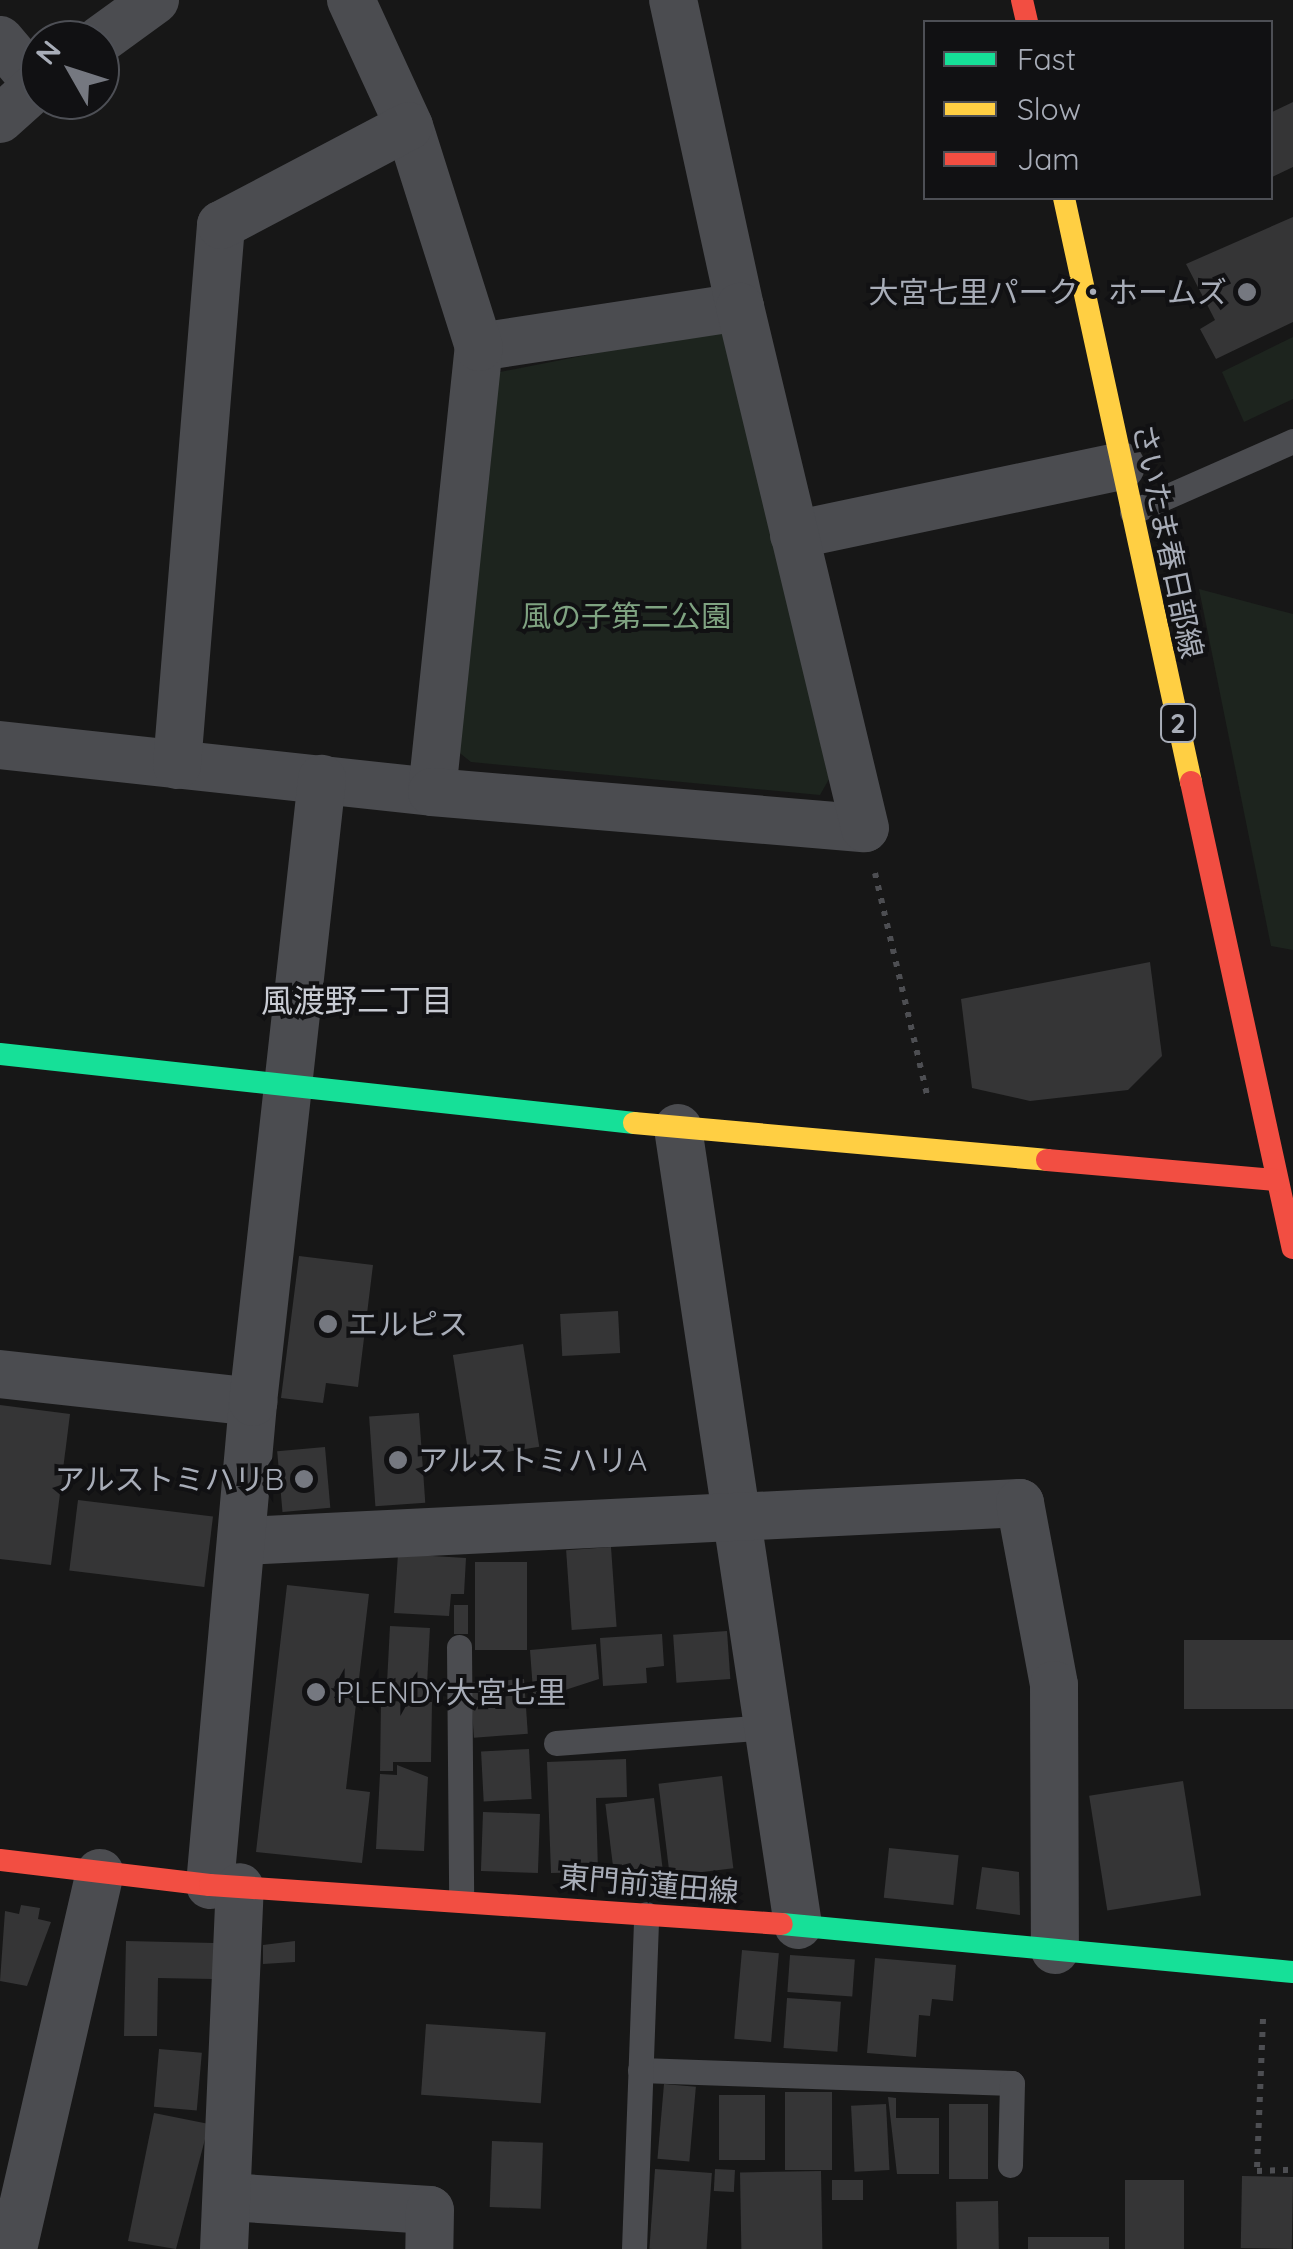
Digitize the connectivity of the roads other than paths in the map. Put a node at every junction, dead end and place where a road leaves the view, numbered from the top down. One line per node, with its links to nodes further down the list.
1 (155, 0): 4 (street)
2 (351, 0): 9 (street)
3 (673, 0): 11 (street)
4 (120, 25)
5 (0, 40): 6 (street)
6 (20, 63)
7 (20, 101): 8 (street)
8 (0, 119)
9 (409, 126): 12 (street); 18 (street)
10 (1064, 200): 14 (main road, さいたま春日部線 / 2)
11 (740, 306): 12 (street); 16 (street)
12 (479, 347): 20 (street)
13 (1293, 442): 15 (lane)
14 (1121, 466): 15 (main road, さいたま春日部線 / 2); 16 (street)
15 (1132, 512): 24 (main road, さいたま春日部線 / 2)
16 (794, 534): 20 (street)
17 (0, 746): 18 (street)
18 (177, 766): 19 (street)
19 (322, 779): 20 (street); 22 (street)
20 (432, 792)
21 (0, 1054): 22 (main road)
22 (290, 1088): 23 (main road); 27 (street)
23 (678, 1128): 24 (main road); 28 (street)
24 (1277, 1180): 25 (main road, さいたま春日部線 / 2)
25 (1293, 1248)
26 (0, 1374): 27 (street)
27 (253, 1402): 29 (street)
28 (734, 1515): 29 (street); 31 (street); 39 (street)
29 (244, 1541): 35 (street)
30 (459, 1646): 36 (lane)
31 (770, 1727): 32 (lane); 38 (street)
32 (556, 1742)
33 (0, 1860): 34 (main road, 東門前蓮田線)
34 (100, 1872): 35 (main road, 東門前蓮田線); 44 (street)
35 (225, 1886): 36 (main road, 東門前蓮田線); 43 (street)
36 (461, 1898): 37 (main road, 東門前蓮田線)
37 (646, 1914): 38 (main road, 東門前蓮田線); 41 (lane)
38 (798, 1925): 39 (main road, 東門前蓮田線)
39 (1055, 1950): 40 (main road, 東門前蓮田線)
40 (1293, 1972)
41 (640, 2070): 42 (lane); 47 (lane)
42 (1010, 2165)
43 (228, 2197): 45 (street); 46 (street)
44 (13, 2249)
45 (224, 2249)
46 (429, 2249)
47 (634, 2249)

